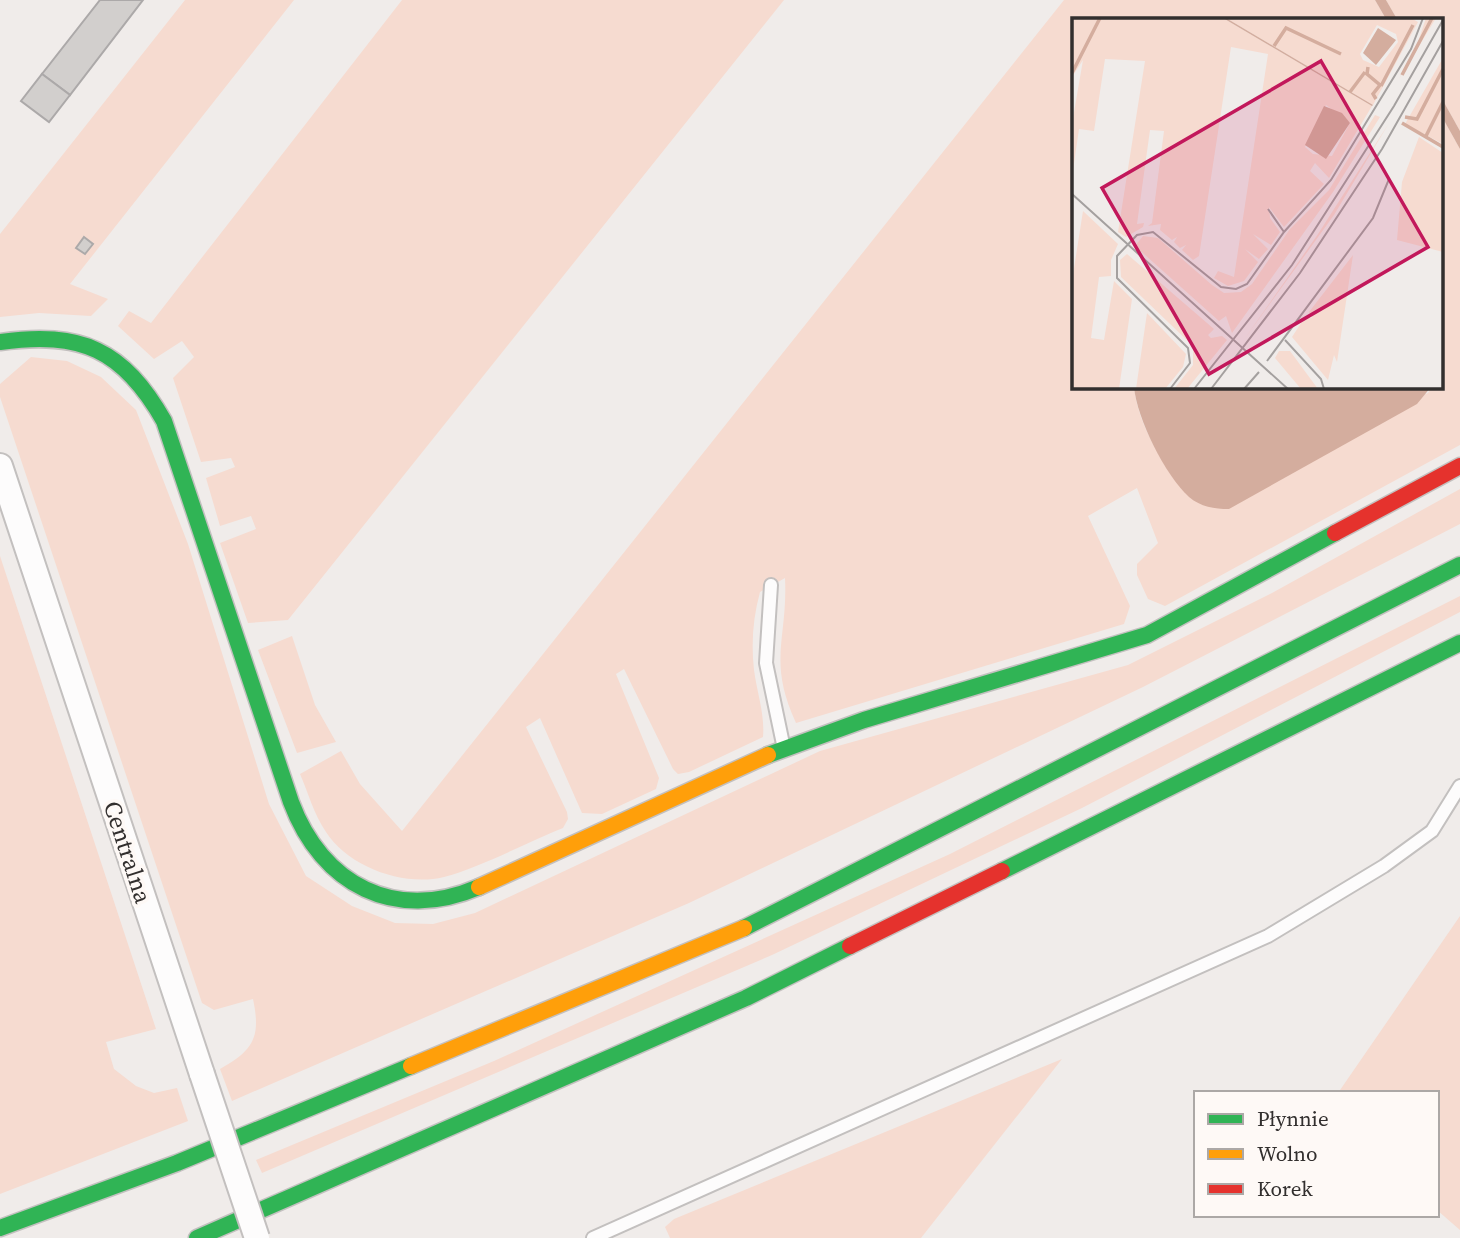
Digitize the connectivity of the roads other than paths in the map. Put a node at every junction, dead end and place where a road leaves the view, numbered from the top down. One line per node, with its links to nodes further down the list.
1 (0, 342): 7 (main road)
2 (0, 466): 11 (street, Centralna, bridge)
3 (1460, 466): 7 (main road)
4 (1460, 565): 9 (main road)
5 (771, 585): 7 (lane)
6 (1460, 643): 10 (main road)
7 (784, 748)
8 (1460, 786): 12 (lane)
9 (0, 1228)
10 (197, 1238)
11 (257, 1238)
12 (593, 1238)

